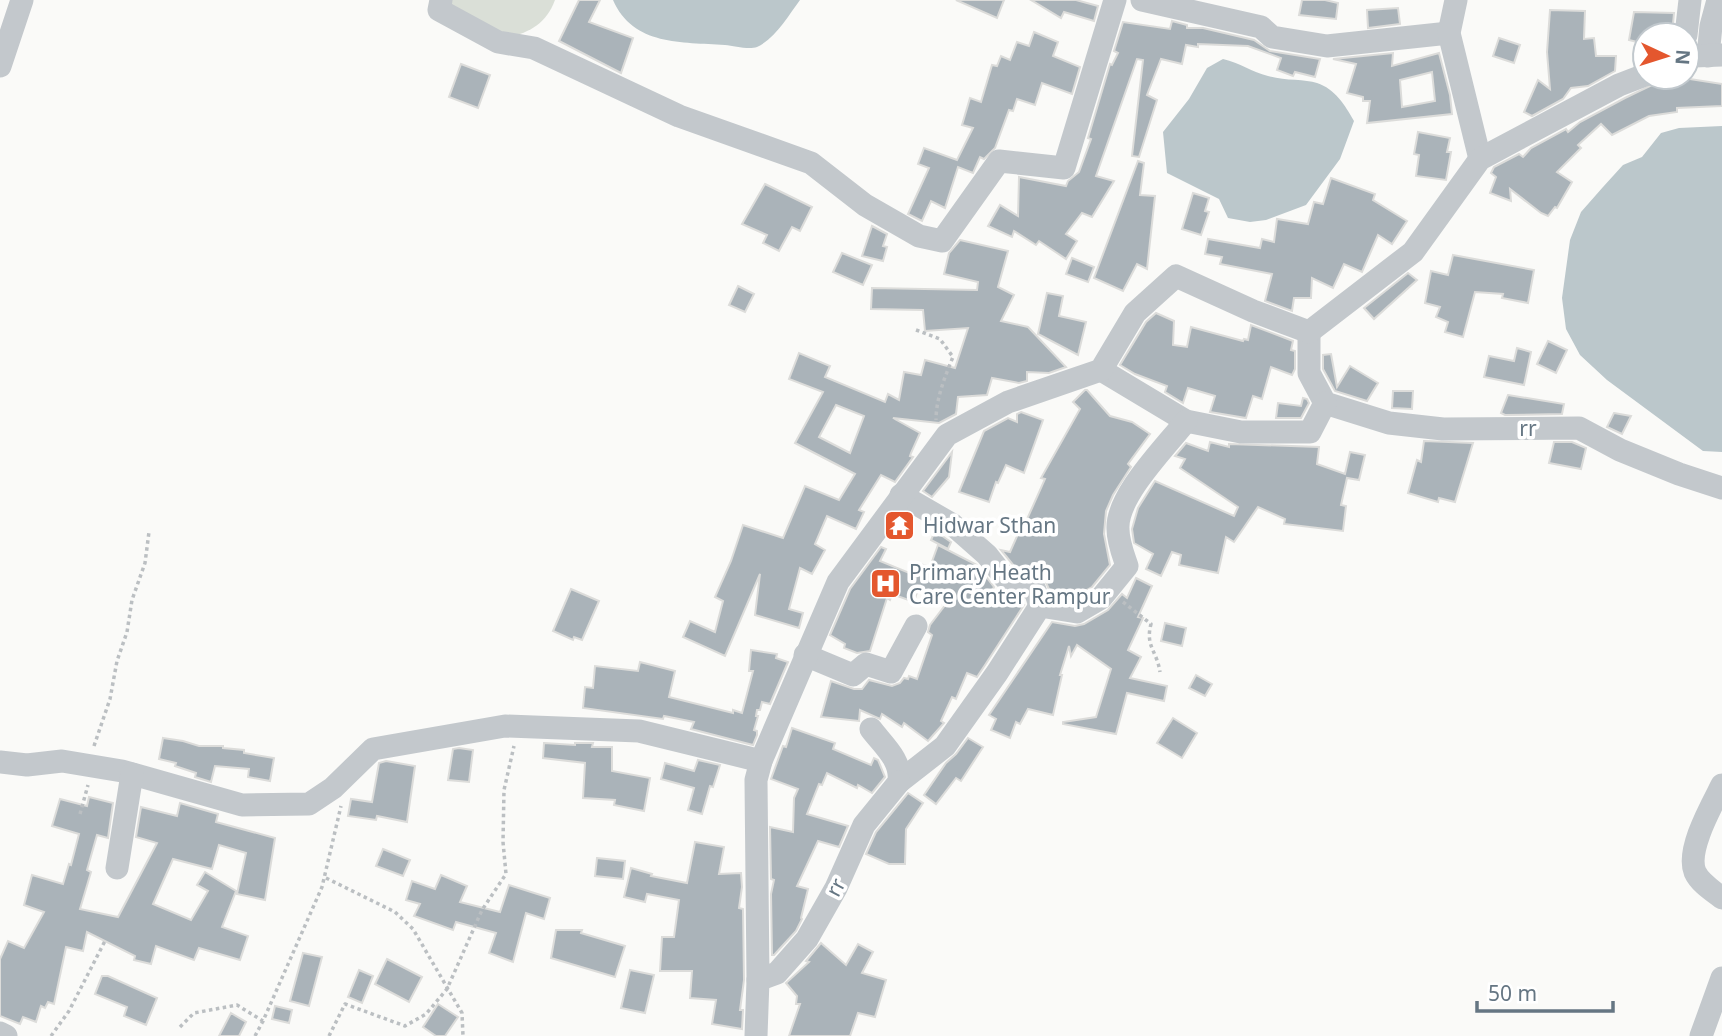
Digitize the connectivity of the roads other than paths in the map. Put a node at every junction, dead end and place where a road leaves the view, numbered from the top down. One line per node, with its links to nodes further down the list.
1 (22, 0): 11 (street)
2 (441, 0): 3 (street)
3 (1115, 0)
4 (1142, 0): 9 (street)
5 (1456, 0): 9 (street)
6 (1690, 0): 8 (street)
7 (1718, 0): 10 (street)
8 (1688, 21)
9 (1449, 33): 13 (street)
10 (1706, 56)
11 (0, 66)
12 (1631, 80): 13 (street)
13 (1480, 159): 14 (street)
14 (1309, 331): 15 (street); 16 (street)
15 (1101, 370): 17 (street); 19 (street)
16 (1325, 403): 17 (street); 18 (street, rr)
17 (1186, 421): 20 (street)
18 (1722, 488)
19 (901, 495): 20 (street); 22 (street)
20 (1040, 606): 27 (street, rr)
21 (916, 626): 22 (street)
22 (805, 655): 24 (street)
23 (871, 729): 27 (street)
24 (761, 761): 26 (street); 32 (street)
25 (0, 762): 26 (street)
26 (132, 774): 29 (street)
27 (900, 782): 32 (street, rr)
28 (1722, 785): 30 (street)
29 (117, 868)
30 (1722, 898)
31 (1722, 978): 36 (street)
32 (758, 980): 35 (street)
33 (0, 1033): 34 (street)
34 (6, 1036)
35 (756, 1036)
36 (1701, 1036)

